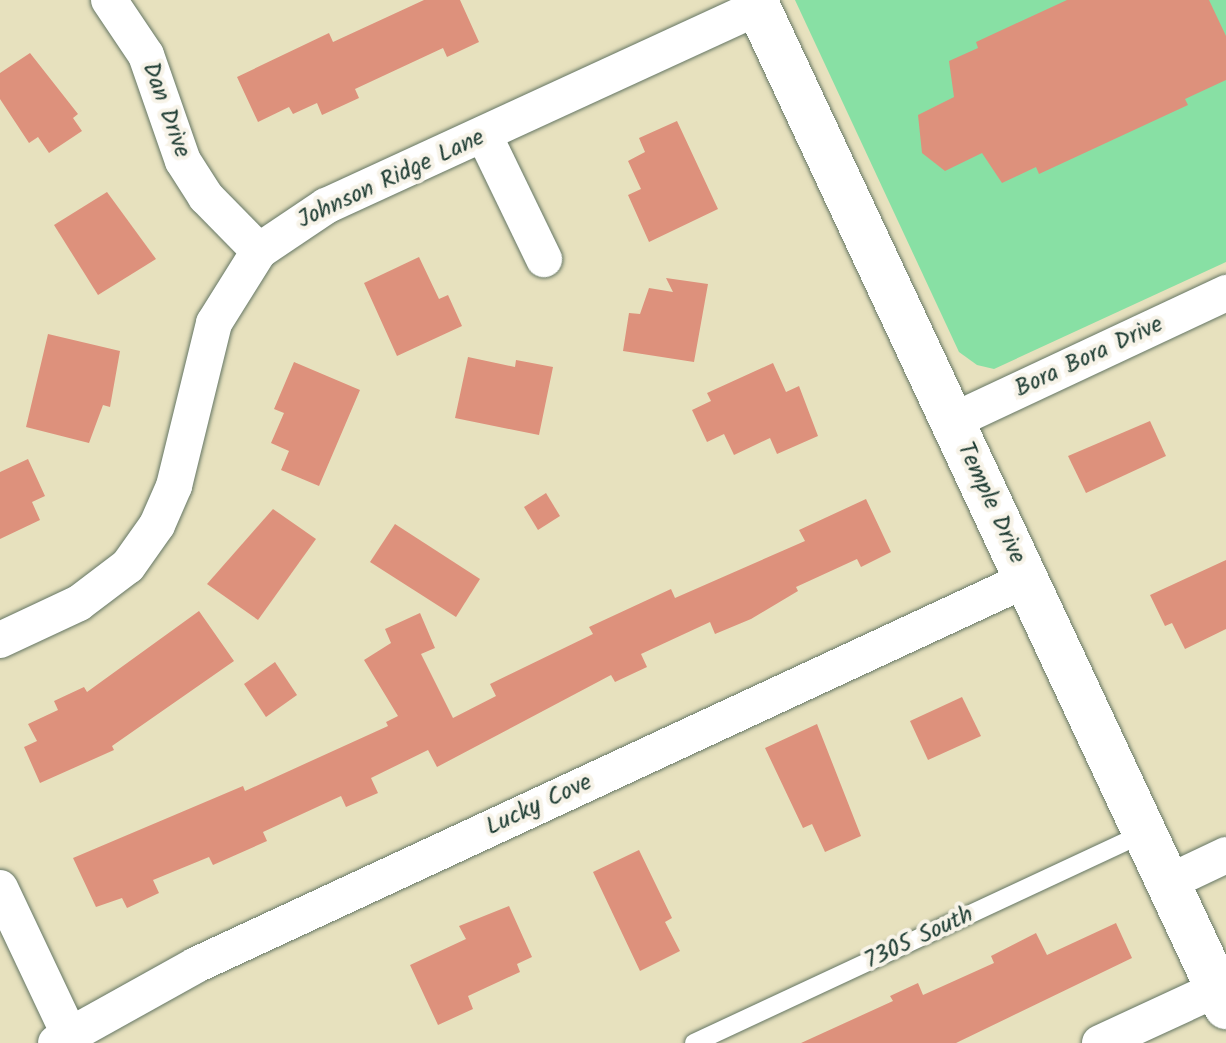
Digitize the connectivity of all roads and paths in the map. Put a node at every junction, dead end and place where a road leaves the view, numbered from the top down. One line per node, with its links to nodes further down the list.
1 (109, 0): 4 (street, Dan Drive)
2 (756, 4): 3 (street, Johnson Ridge Lane); 7 (street, Temple Drive)
3 (484, 135): 4 (street, Johnson Ridge Lane); 5 (street)
4 (259, 251): 9 (street, Johnson Ridge Lane)
5 (544, 259)
6 (1226, 293): 7 (street, Bora Bora Drive)
7 (953, 421): 8 (street, Temple Drive)
8 (1027, 579): 10 (street, Temple Drive); 15 (street, Lucky Cove)
9 (0, 640)
10 (1144, 833): 12 (street, Temple Drive); 16 (lane, 7305 South)
11 (1226, 855): 12 (street)
12 (1167, 883): 14 (street, Temple Drive)
13 (0, 888): 15 (street)
14 (1222, 998): 17 (street)
15 (63, 1038)
16 (694, 1043)
17 (1100, 1043)

